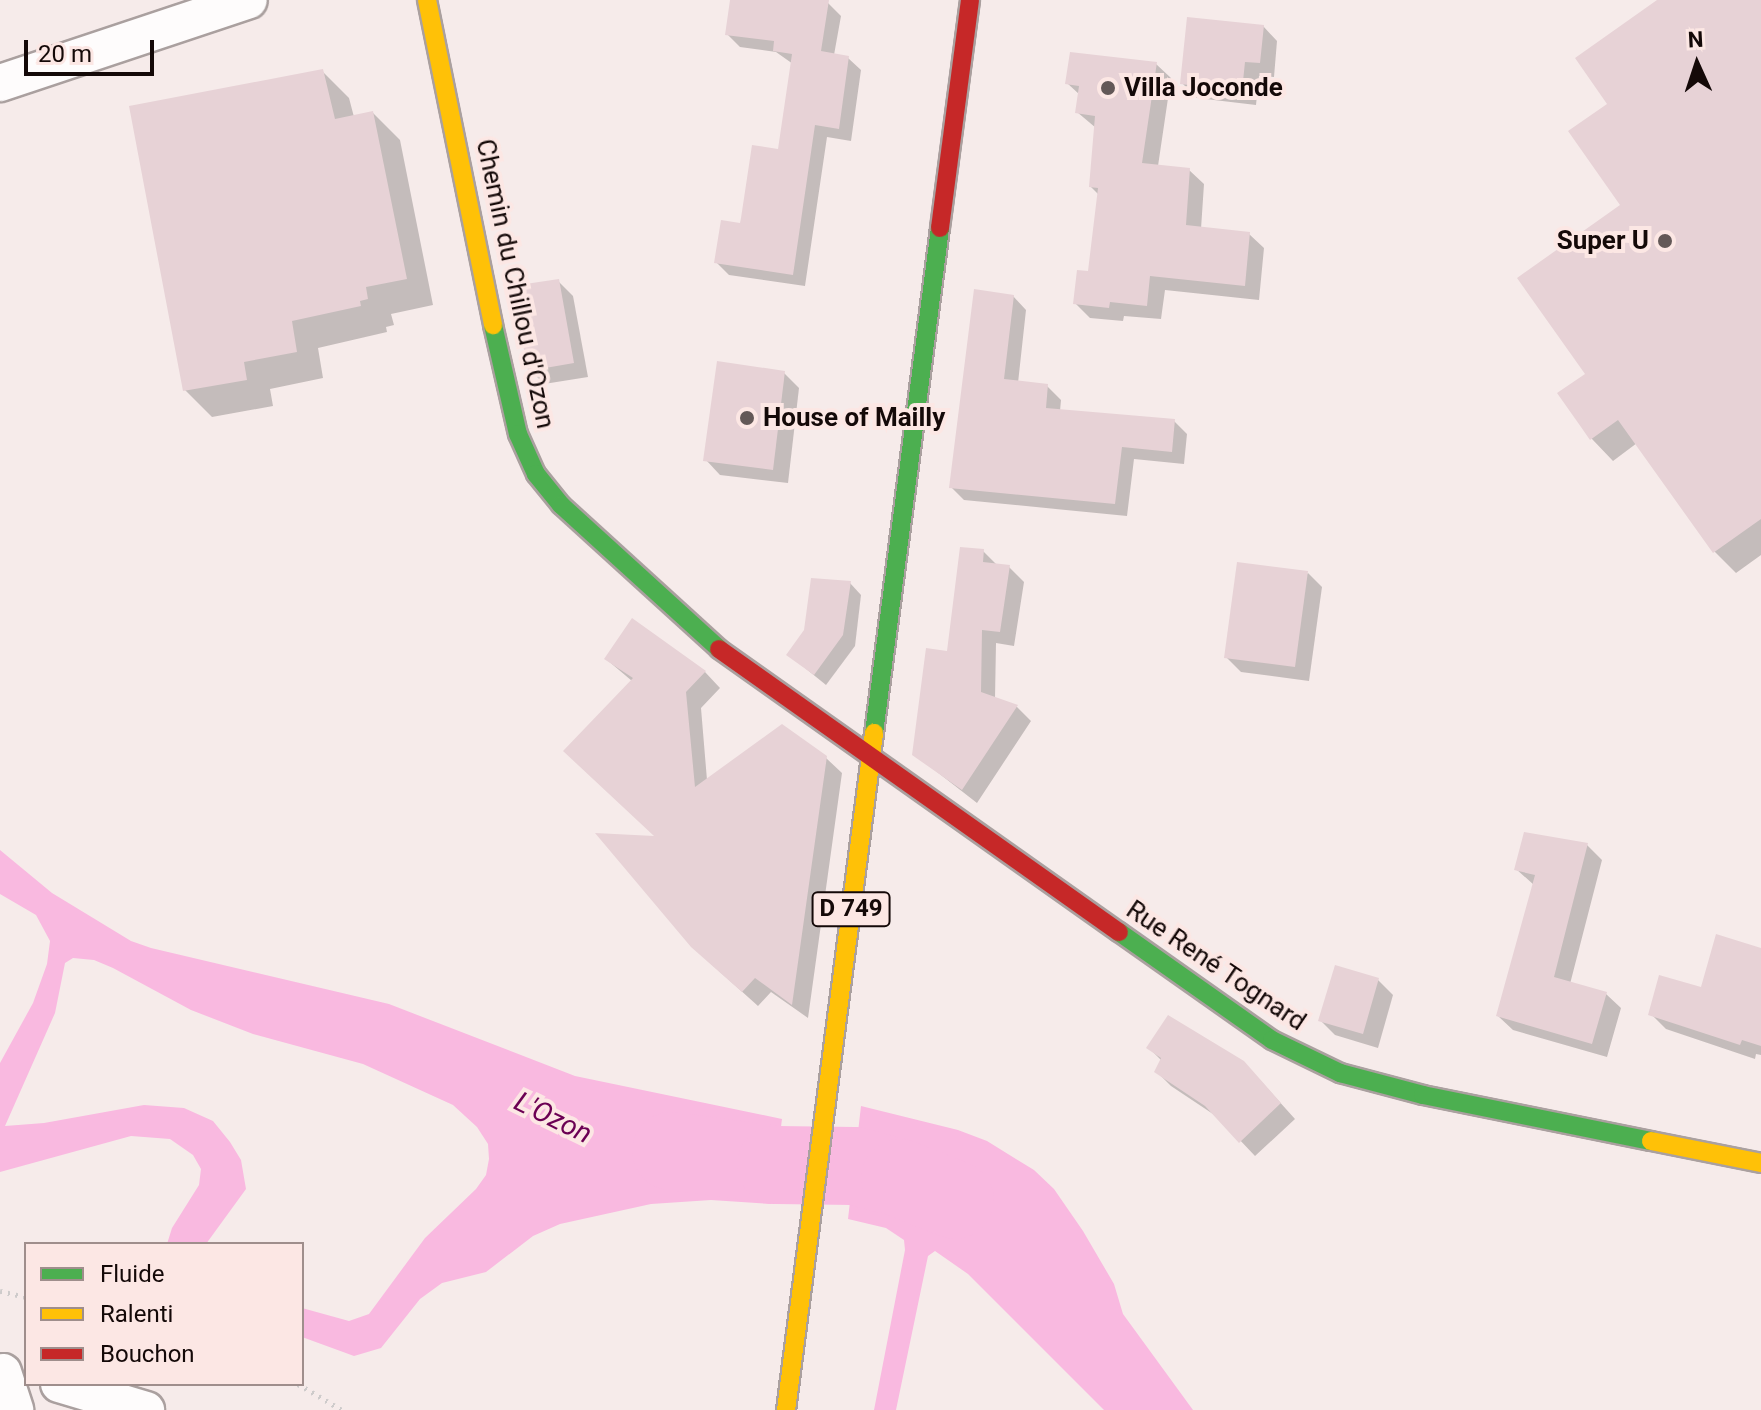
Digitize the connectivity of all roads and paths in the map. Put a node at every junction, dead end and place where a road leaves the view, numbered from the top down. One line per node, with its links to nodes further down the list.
1 (427, 0): 5 (street, Chemin du Chillou d'Ozon)
2 (970, 0): 5 (street, D 749)
3 (230, 2): 4 (street)
4 (0, 83)
5 (871, 758): 6 (street, Rue René Tognard); 15 (street, D 749)
6 (1761, 1163)
7 (0, 1291): 8 (path)
8 (24, 1297)
9 (10, 1374): 12 (street)
10 (66, 1386): 13 (street)
11 (301, 1386): 14 (path)
12 (15, 1410)
13 (146, 1410)
14 (342, 1410)
15 (786, 1410)

